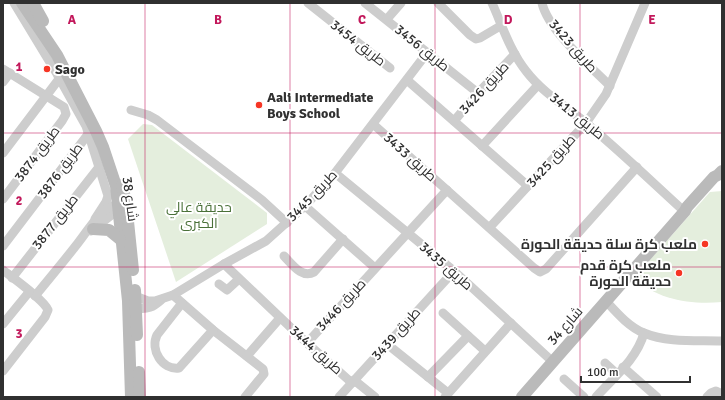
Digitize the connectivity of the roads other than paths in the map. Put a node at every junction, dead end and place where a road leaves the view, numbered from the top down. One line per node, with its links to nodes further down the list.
1 (14, 3): 17 (street)
2 (22, 3): 17 (street, شارع 38)
3 (33, 3): 39 (street, شارع 38)
4 (308, 3): 15 (street, طريق 3454)
5 (365, 3): 11 (street, طريق 3456)
6 (401, 3): 11 (street)
7 (438, 3): 12 (street)
8 (492, 3): 12 (street, طريق 3413)
9 (542, 3): 21 (street, طريق 3423)
10 (645, 3): 21 (street, طريق 3425)
11 (386, 19): 13 (street, طريق 3456)
12 (502, 25): 14 (street, طريق 3413)
13 (427, 53): 18 (street, طريق 3445); 22 (street, طريق 3456)
14 (515, 54): 20 (street, طريق 3413); 22 (street, طريق 3426)
15 (390, 68)
16 (6, 71): 19 (street); 23 (street)
17 (62, 77): 23 (street); 28 (street); 35 (street, شارع 38)
18 (408, 80): 25 (street, طريق 3426); 27 (street, طريق 3445)
19 (3, 82)
20 (538, 85): 26 (street, طريق 3413); 29 (street)
21 (610, 86): 26 (street, طريق 3425)
22 (478, 93): 25 (street, طريق 3426)
23 (46, 96): 30 (street); 38 (street, طريق 3874)
24 (131, 110): 42 (street)
25 (454, 121): 29 (street, طريق 3426)
26 (586, 123): 32 (street, طريق 3413); 36 (street, طريق 3425)
27 (373, 124): 33 (street, طريق 3445); 37 (street, طريق 3433)
28 (89, 133): 31 (street); 48 (street, طريق 3876)
29 (482, 146): 36 (street, طريق 3426)
30 (3, 153)
31 (99, 167): 35 (street); 43 (street); 53 (street, طريق 3877)
32 (637, 168): 41 (street, طريق 3413); 44 (street, طريق 3433)
33 (335, 173): 40 (street, طريق 3445); 45 (street, طريق 3435)
34 (721, 175): 41 (street, شارع 34)
35 (116, 186): 39 (street, شارع 38)
36 (528, 186): 44 (street, طريق 3425)
37 (447, 190): 44 (street, طريق 3433); 45 (street, طريق 3433)
38 (3, 199)
39 (122, 206): 43 (street); 47 (street, شارع 38); 59 (street, شارع 38)
40 (305, 206): 42 (street, طريق 3445); 46 (street, طريق 3446)
41 (685, 212): 58 (street, شارع 34)
42 (287, 223): 50 (street, طريق 3445)
43 (94, 224): 47 (street); 56 (street)
44 (490, 227)
45 (408, 233): 51 (street, طريق 3446); 52 (street, طريق 3435)
46 (343, 239): 49 (street); 51 (street, طريق 3446)
47 (120, 240): 59 (street, شارع 38)
48 (3, 246)
49 (284, 256)
50 (224, 264): 54 (street, طريق 3444); 57 (street, طريق 3445)
51 (375, 268): 69 (street, طريق 3446)
52 (454, 271): 63 (street, طريق 3435); 70 (street, طريق 3439)
53 (6, 275): 56 (street)
54 (240, 279): 55 (street); 62 (street, طريق 3444)
55 (219, 284)
56 (32, 294): 64 (street); 76 (street)
57 (173, 295): 59 (street, طريق 3445); 60 (street)
58 (606, 301): 66 (street); 73 (street, شارع 34)
59 (133, 302): 83 (street, شارع 38); 84 (street, شارع 38)
60 (182, 303): 65 (street); 65 (street)
61 (444, 313): 67 (street)
62 (280, 318): 69 (street, طريق 3444); 72 (street, طريق 3444)
63 (511, 323): 71 (street); 73 (street, طريق 3435)
64 (3, 324)
65 (213, 330): 72 (street)
66 (644, 333): 68 (street); 75 (street)
67 (468, 336): 71 (street); 77 (street)
68 (722, 341)
69 (307, 343): 79 (street, طريق 3444)
70 (387, 344): 77 (street); 79 (street, طريق 3439)
71 (485, 351): 82 (street)
72 (247, 356): 85 (street)
73 (553, 362): 80 (street, شارع 34)
74 (605, 362): 75 (street)
75 (620, 370): 89 (street); 90 (street)
76 (3, 371)
77 (428, 377): 82 (street)
78 (564, 379): 88 (street)
79 (353, 381): 86 (street, طريق 3439); 87 (street, طريق 3444)
80 (524, 394)
81 (722, 394): 91 (street)
82 (446, 395)
83 (132, 397)
84 (140, 397)
85 (245, 397)
86 (339, 397)
87 (375, 397)
88 (584, 397)
89 (596, 397)
90 (657, 397)
91 (708, 397)

